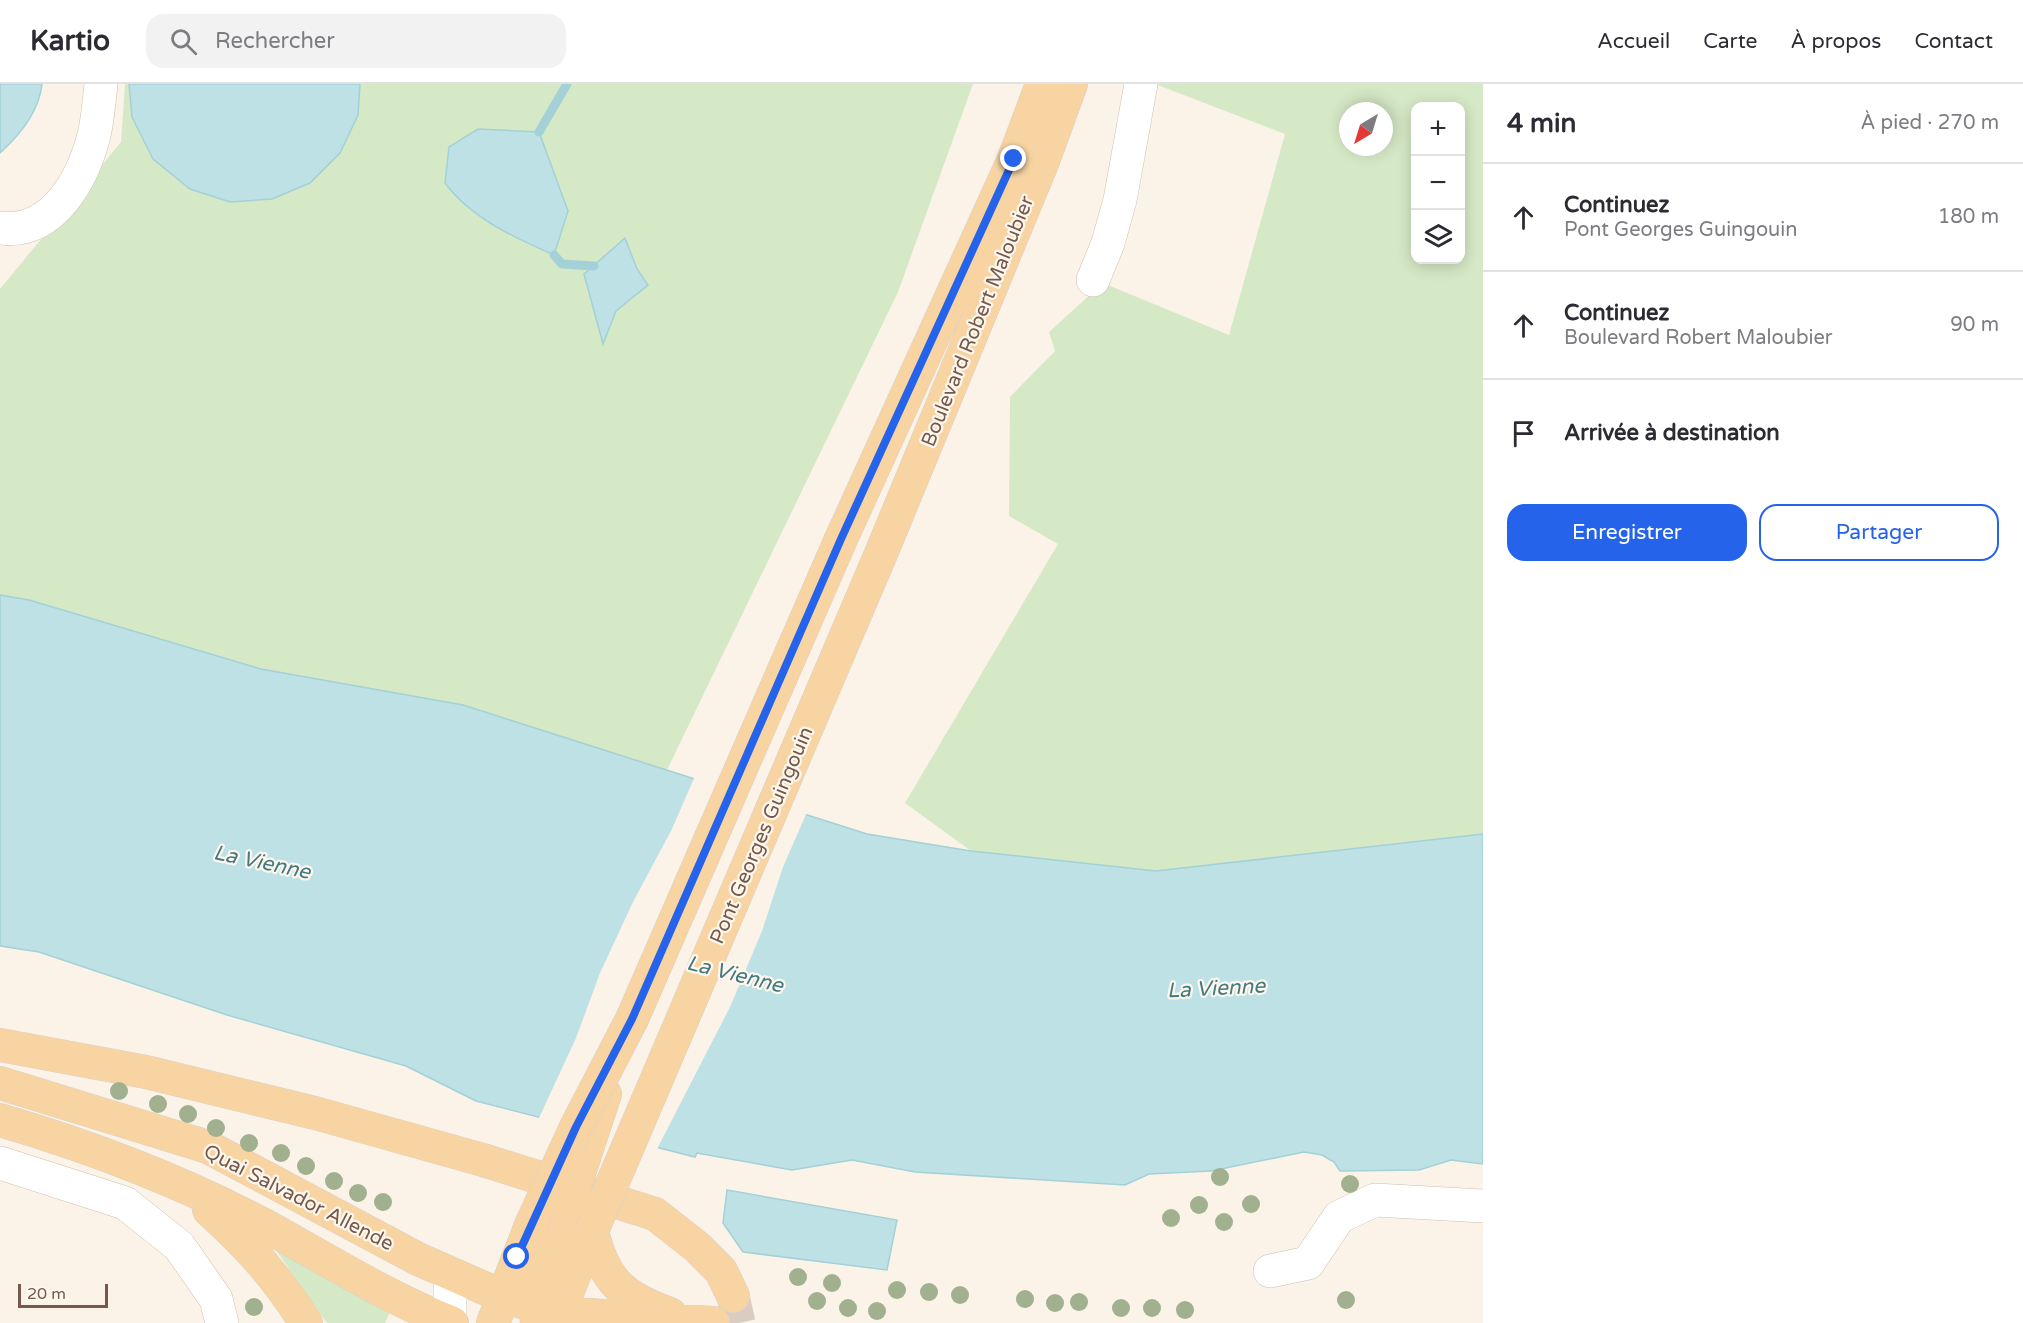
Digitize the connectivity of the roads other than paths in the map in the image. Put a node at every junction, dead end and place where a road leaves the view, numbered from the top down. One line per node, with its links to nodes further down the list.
1 (101, 84): 5 (lane)
2 (1042, 84): 7 (main road, Boulevard Robert Maloubier)
3 (1071, 84): 8 (main road, Boulevard Robert Maloubier)
4 (1141, 84): 6 (lane)
5 (0, 228)
6 (1093, 280)
7 (841, 539): 15 (main road, Pont Georges Guingouin, bridge)
8 (880, 556): 15 (main road, Pont Georges Guingouin, bridge)
9 (0, 1045): 18 (main road)
10 (0, 1083): 17 (main road, Quai Salvador Allende)
11 (0, 1120): 13 (main road, Quai Salvador Allende)
12 (0, 1163): 22 (lane)
13 (183, 1187): 23 (main road); 24 (main road, Quai Salvador Allende)
14 (1483, 1206): 16 (lane)
15 (573, 1242): 19 (main road, Pont Georges Guingouin); 20 (main road, Pont Georges Guingouin); 21 (main road)
16 (1270, 1271)
17 (450, 1274): 19 (main road, Quai Salvador Allende); 24 (lane)
18 (733, 1296)
19 (498, 1309): 20 (main road, Quai Salvador Allende)
20 (547, 1316): 21 (main road, Quai Salvador Allende)
21 (700, 1321)
22 (222, 1323)
23 (306, 1323)
24 (450, 1323)

